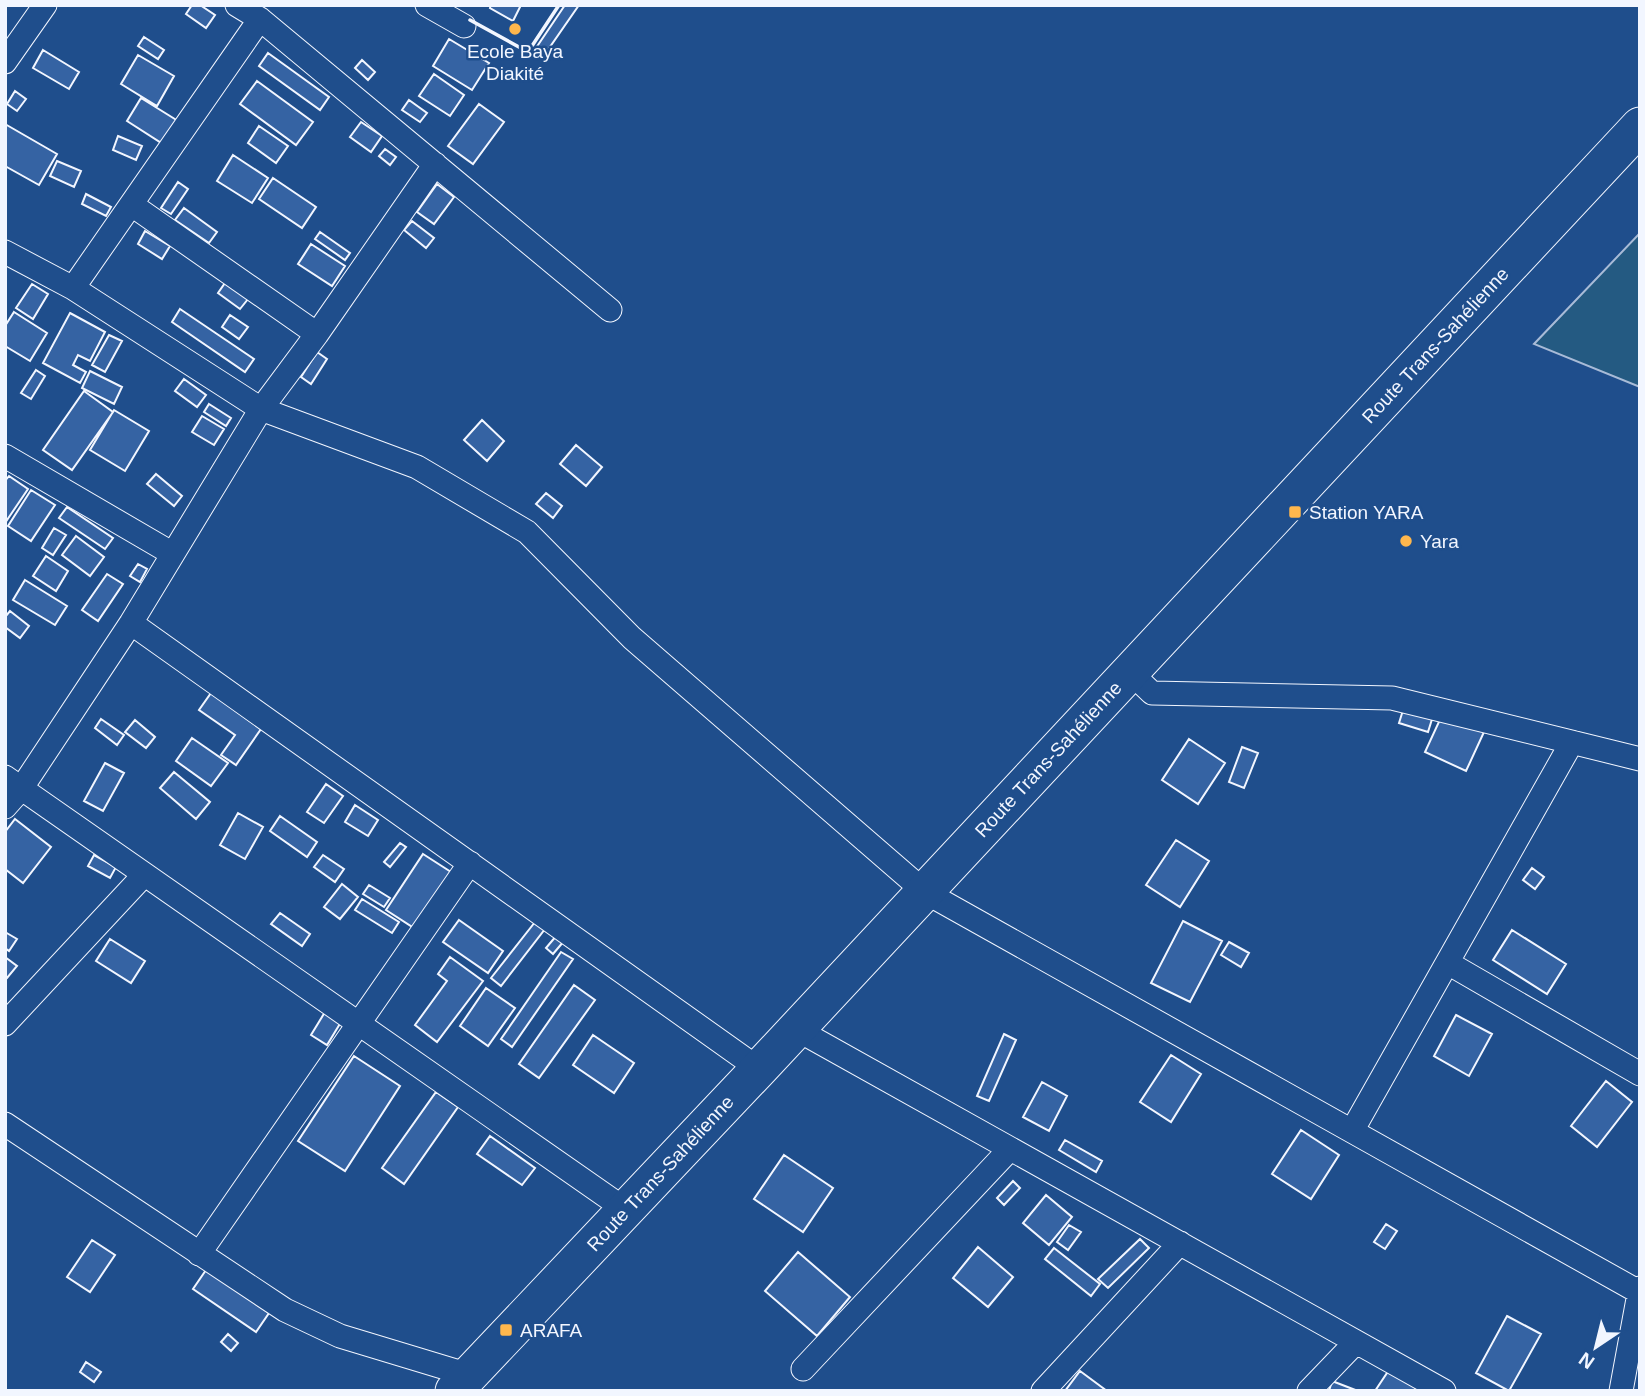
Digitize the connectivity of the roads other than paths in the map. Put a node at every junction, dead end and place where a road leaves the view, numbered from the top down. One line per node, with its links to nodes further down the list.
1 (45, 5): 6 (street)
2 (237, 5): 4 (street)
3 (427, 5): 5 (street)
4 (260, 19): 8 (street); 9 (street)
5 (464, 26)
6 (5, 62)
7 (1640, 125): 18 (highway, Route Trans-Sahélienne)
8 (435, 164): 12 (street); 13 (street)
9 (132, 205): 11 (street); 13 (street)
10 (5, 252): 11 (street)
11 (73, 288): 14 (street)
12 (610, 310)
13 (317, 334): 14 (street)
14 (261, 409): 16 (street); 25 (street)
15 (5, 456): 16 (street)
16 (173, 554): 17 (street)
17 (131, 623): 21 (street); 23 (street)
18 (1129, 672): 19 (street); 25 (highway, Route Trans-Sahélienne)
19 (1572, 742): 20 (street); 26 (street)
20 (1640, 759)
21 (13, 783): 22 (street); 24 (street)
22 (5, 807)
23 (470, 863): 28 (street); 30 (street)
24 (144, 875): 27 (street); 28 (street)
25 (925, 892): 29 (highway, Route Trans-Sahélienne); 33 (street)
26 (1448, 963): 31 (street); 33 (street)
27 (5, 1024)
28 (359, 1024): 35 (street); 37 (street)
29 (796, 1029): 30 (highway, Route Trans-Sahélienne); 34 (street)
30 (759, 1069): 35 (highway, Route Trans-Sahélienne)
31 (1640, 1074)
32 (5, 1124): 37 (street)
33 (1352, 1131): 38 (street)
34 (1010, 1149): 36 (street); 41 (street)
35 (626, 1210): 42 (highway, Route Trans-Sahélienne)
36 (1180, 1243): 40 (street); 43 (street)
37 (199, 1254): 42 (street)
38 (1639, 1290): 39 (street)
39 (1636, 1333): 46 (street)
40 (1356, 1342): 44 (street); 45 (street)
41 (803, 1369)
42 (461, 1383)
43 (1043, 1391)
44 (1309, 1391)
45 (1444, 1391)
46 (1621, 1391)

